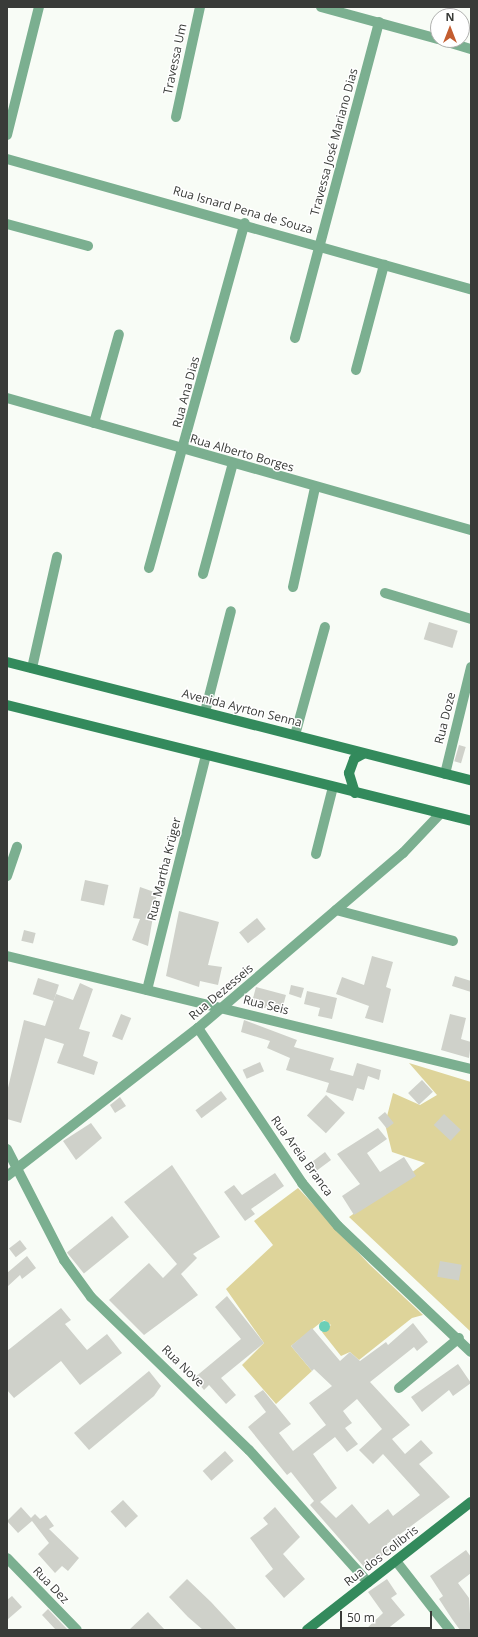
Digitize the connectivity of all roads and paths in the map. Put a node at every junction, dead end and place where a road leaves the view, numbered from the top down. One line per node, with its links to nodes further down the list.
1 (39, 7): 7 (street)
2 (200, 7): 6 (street, Travessa Um)
3 (321, 7): 4 (street)
4 (379, 22): 5 (street); 12 (street, Travessa José Mariano Dias)
5 (430, 37)
6 (176, 117)
7 (7, 135)
8 (7, 159): 9 (street, Rua Isnard Pena de Souza)
9 (245, 223): 12 (street, Rua Isnard Pena de Souza); 20 (street, Rua Ana Dias)
10 (7, 224): 11 (street)
11 (88, 246)
12 (320, 246): 13 (street, Rua Isnard Pena de Souza); 16 (street, Travessa José Mariano Dias)
13 (384, 265): 14 (street, Rua Isnard Pena de Souza); 17 (street)
14 (471, 289)
15 (119, 334): 19 (street)
16 (295, 338)
17 (356, 370)
18 (7, 398): 19 (street, Rua Alberto Borges)
19 (94, 423): 20 (street, Rua Alberto Borges)
20 (183, 450): 21 (street, Rua Alberto Borges); 25 (street, Rua Ana Dias)
21 (233, 463): 22 (street, Rua Alberto Borges); 26 (street)
22 (315, 488): 23 (street, Rua Alberto Borges); 27 (street)
23 (471, 530)
24 (57, 557): 34 (street)
25 (148, 568)
26 (203, 574)
27 (293, 587)
28 (385, 593): 30 (street)
29 (231, 611): 37 (street)
30 (471, 619)
31 (325, 627): 38 (street)
32 (7, 662): 34 (street, Avenida Ayrton Senna)
33 (471, 667): 35 (street, Rua Doze)
34 (32, 668): 37 (street, Avenida Ayrton Senna)
35 (470, 680): 41 (street, Rua Doze)
36 (7, 705): 40 (street)
37 (205, 712): 38 (street, Avenida Ayrton Senna)
38 (295, 735): 39 (street, Avenida Ayrton Senna)
39 (363, 754): 41 (street, Avenida Ayrton Senna); 44 (street)
40 (206, 755): 43 (street); 53 (street, Rua Martha Krüger)
41 (445, 774): 42 (street, Avenida Ayrton Senna)
42 (471, 780)
43 (333, 787): 44 (street); 48 (street)
44 (355, 793): 45 (street)
45 (440, 814): 46 (street); 50 (street, Rua Dezesseis)
46 (471, 821)
47 (17, 847): 49 (street)
48 (316, 854)
49 (7, 876)
50 (336, 910): 51 (street); 54 (street, Rua Dezesseis)
51 (453, 941)
52 (7, 956): 53 (street, Rua Seis)
53 (147, 990): 54 (street, Rua Seis)
54 (223, 1008): 55 (street, Rua Dezesseis); 56 (street, Rua Seis)
55 (198, 1028): 58 (street, Rua Dezesseis); 60 (street, Rua Areia Branca)
56 (471, 1069)
57 (7, 1149): 58 (street, Rua Nove)
58 (16, 1168): 59 (street, Rua Dezesseis); 66 (street, Rua Nove)
59 (7, 1176)
60 (459, 1338): 61 (street, Rua Areia Branca); 62 (street)
61 (471, 1352)
62 (398, 1388)
63 (471, 1502): 65 (street, Rua dos Colibris)
64 (7, 1558): 67 (street, Rua Dez)
65 (396, 1561): 66 (street, Rua dos Colibris); 69 (street)
66 (368, 1582): 68 (street, Rua dos Colibris)
67 (77, 1630)
68 (307, 1630)
69 (450, 1630)

